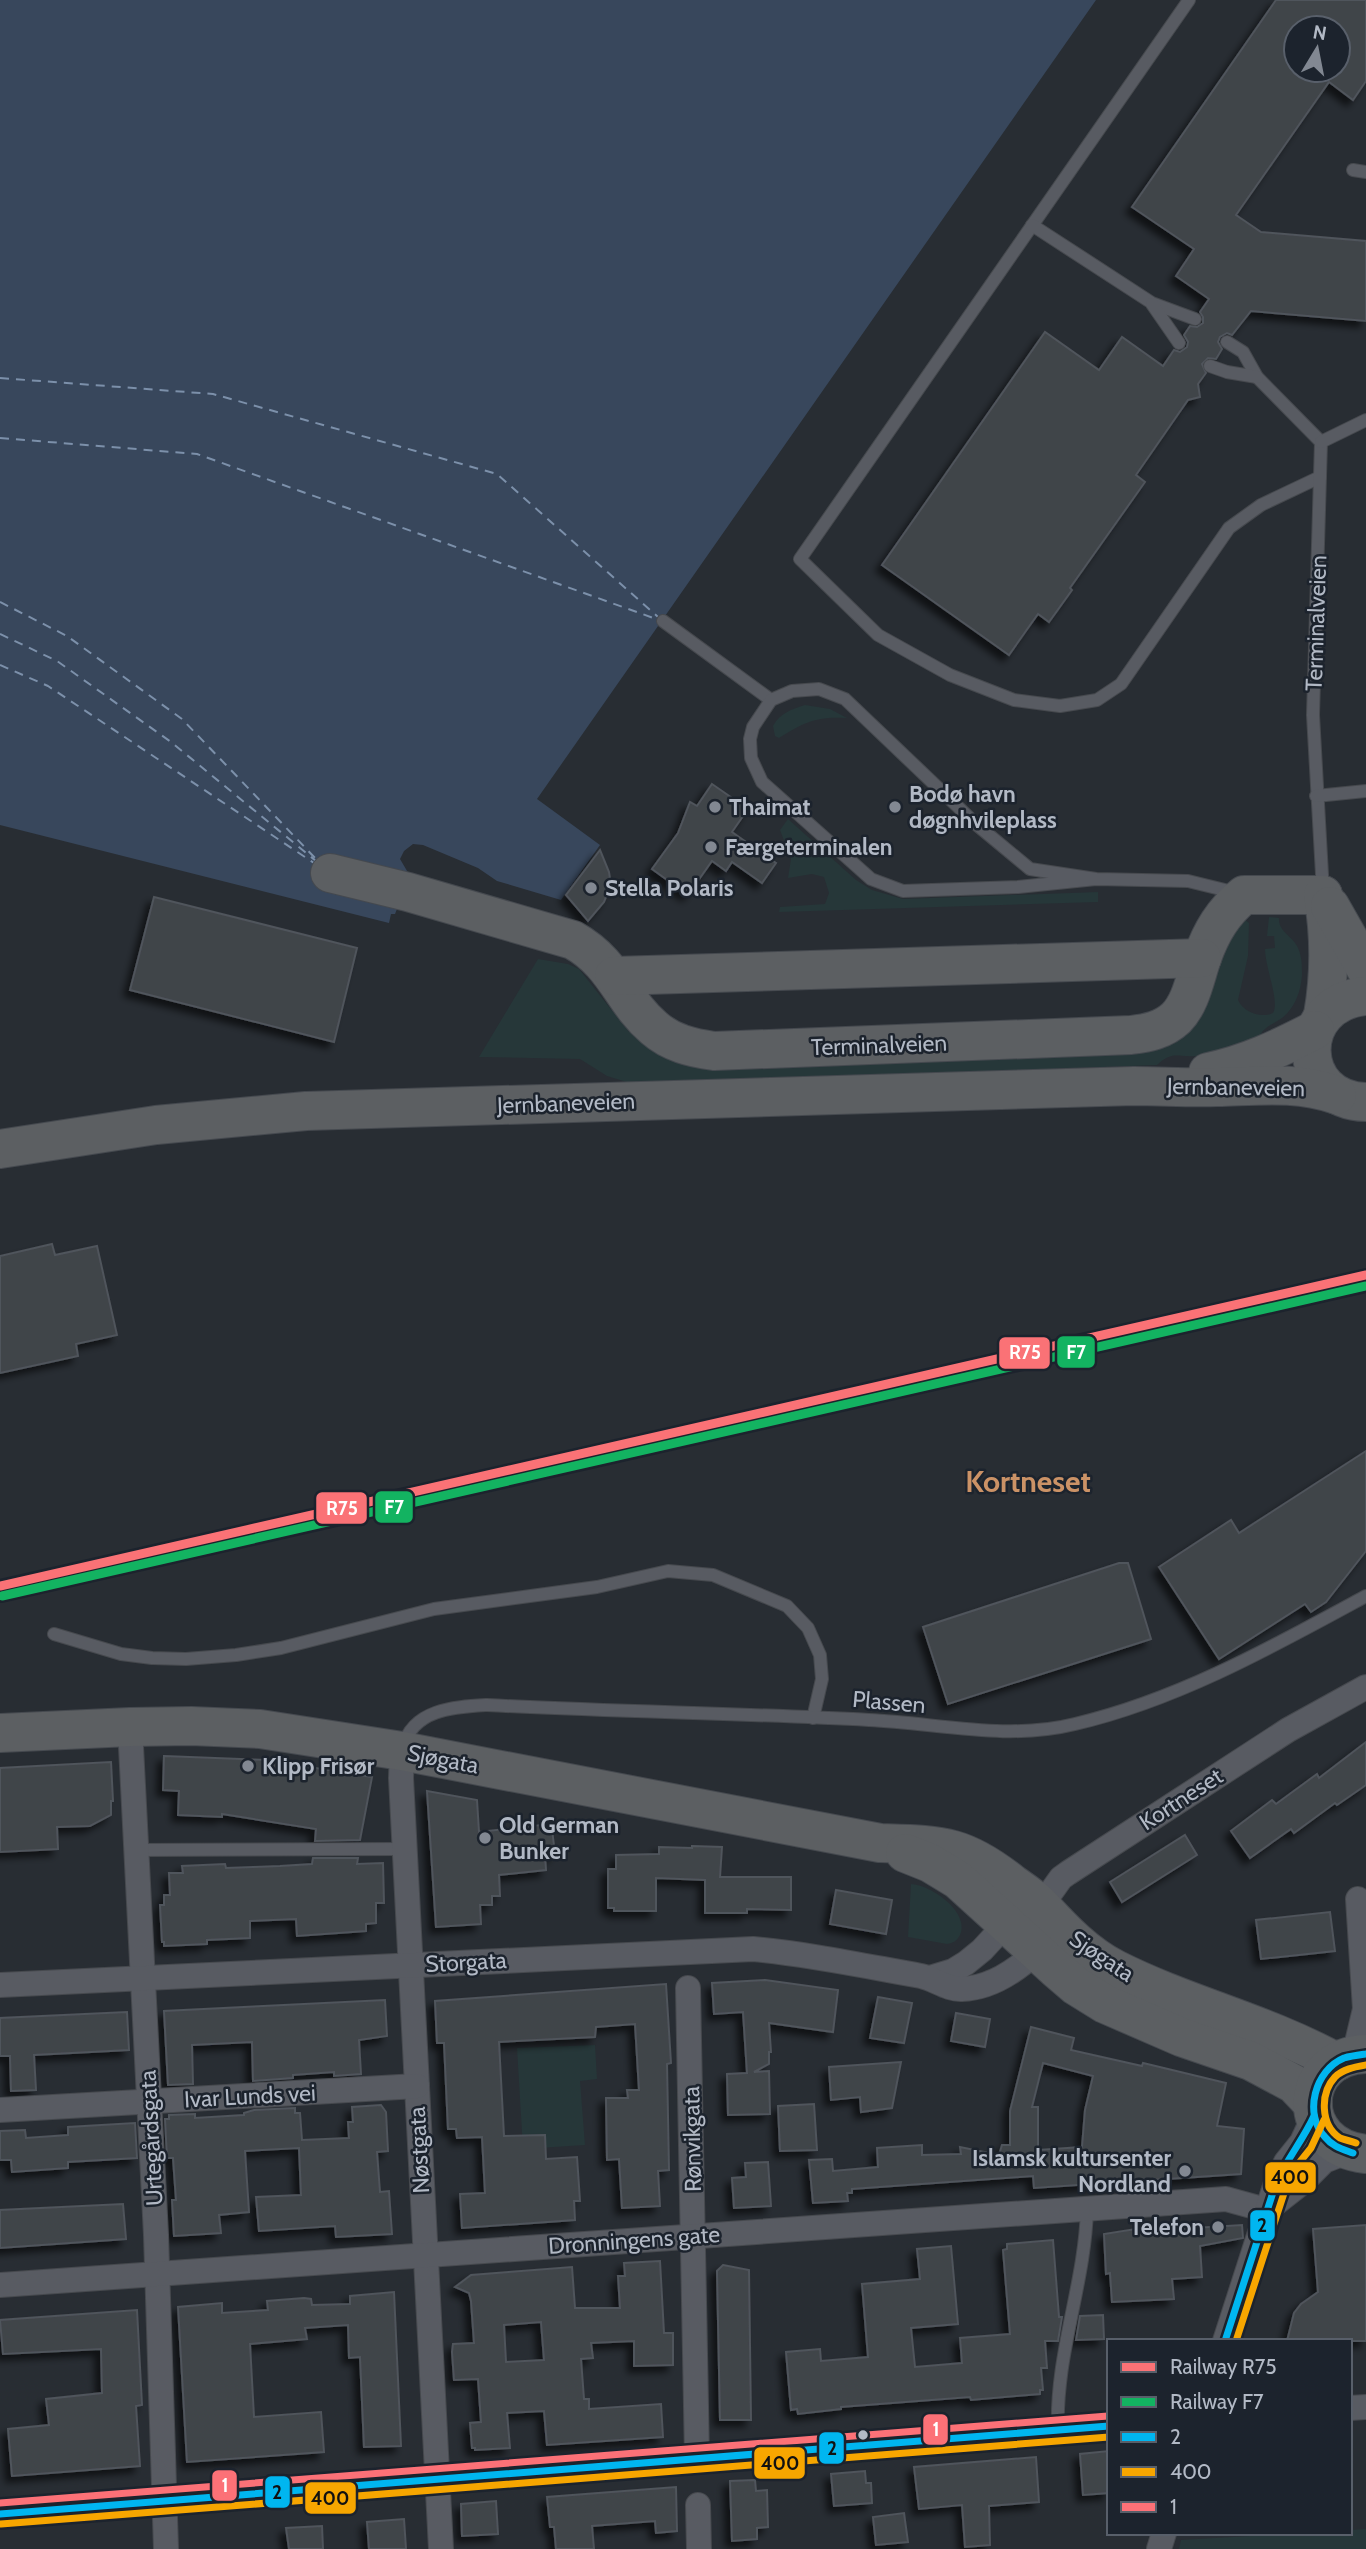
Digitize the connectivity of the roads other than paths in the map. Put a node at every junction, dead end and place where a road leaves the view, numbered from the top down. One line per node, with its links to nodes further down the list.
1 (1189, 0): 2 (lane)
2 (1032, 225): 3 (lane); 11 (lane)
3 (1152, 303): 4 (lane); 6 (lane)
4 (1195, 319)
5 (1227, 342): 8 (lane)
6 (1179, 343)
7 (1210, 366): 8 (lane)
8 (1257, 377): 10 (lane)
9 (1366, 420): 10 (lane)
10 (1321, 442): 11 (lane, Terminalveien)
11 (1320, 477): 15 (lane, Terminalveien)
12 (663, 621): 13 (lane)
13 (771, 700): 17 (lane); 17 (lane)
14 (1366, 791): 15 (lane)
15 (1316, 796): 19 (lane, Terminalveien)
16 (330, 873): 22 (highway, Terminalveien)
17 (1096, 879): 18 (lane)
18 (1244, 895): 19 (highway); 20 (highway, Terminalveien)
19 (1323, 895): 21 (highway, Terminalveien); 24 (highway, Terminalveien)
20 (1202, 958): 22 (highway); 22 (highway, Terminalveien)
21 (1366, 969)
22 (614, 976)
23 (1366, 996): 24 (highway, Jernbaneveien)
24 (1319, 1023): 25 (highway, Jernbaneveien); 26 (highway, Jernbaneveien)
25 (1134, 1086): 26 (highway, Jernbaneveien); 27 (highway, Jernbaneveien)
26 (1351, 1098)
27 (0, 1149)
28 (1366, 1596): 31 (lane, Plassen)
29 (54, 1634): 31 (lane)
30 (1366, 1687): 39 (street, Kortneset)
31 (813, 1718): 34 (lane, Plassen)
32 (130, 1727): 33 (highway, Sjøgata); 34 (highway, Sjøgata); 37 (street, Urtegårdsgata)
33 (0, 1733)
34 (402, 1751): 35 (highway, Sjøgata); 36 (street, Nøstgata)
35 (880, 1843): 39 (highway, Sjøgata); 40 (highway, Sjøgata)
36 (404, 1849): 37 (lane); 42 (street, Nøstgata)
37 (136, 1850): 43 (street, Urtegårdsgata)
38 (1358, 1899): 47 (street)
39 (1041, 1906): 40 (street, Kortneset); 41 (street); 47 (highway, Sjøgata)
40 (1007, 1923): 41 (highway, Sjøgata); 44 (street)
41 (1037, 1951): 44 (street, Storgata); 51 (highway, Sjøgata)
42 (411, 1965): 43 (street, Storgata); 44 (street, Storgata); 48 (street, Nøstgata)
43 (142, 1978): 45 (street, Storgata); 49 (street, Urtegårdsgata)
44 (930, 1978)
45 (0, 1985)
46 (688, 1988): 55 (street, Rønvikgata)
47 (1352, 2057): 51 (highway)
48 (416, 2086): 49 (street, Ivar Lunds vei); 56 (street, Nøstgata)
49 (148, 2102): 50 (street, Ivar Lunds vei); 57 (street, Urtegårdsgata)
50 (0, 2110)
51 (1313, 2110): 52 (highway, Sjøgata); 54 (street)
52 (1357, 2153): 54 (street)
53 (1087, 2208): 54 (street, Dronningens gate); 55 (street, Dronningens gate); 61 (lane)
54 (1266, 2210): 59 (street)
55 (692, 2236): 56 (street, Dronningens gate); 62 (street, Rønvikgata)
56 (424, 2256): 57 (street, Dronningens gate); 63 (street, Nøstgata)
57 (157, 2274): 58 (street, Dronningens gate); 64 (street, Urtegårdsgata)
58 (0, 2285)
59 (1226, 2339)
60 (1107, 2427): 61 (street)
61 (1058, 2431): 62 (street)
62 (697, 2458): 63 (street)
63 (438, 2479): 64 (street); 68 (street, Nøstgata)
64 (164, 2501): 66 (street); 67 (street, Urtegårdsgata)
65 (698, 2505): 69 (street)
66 (0, 2514)
67 (166, 2549)
68 (441, 2549)
69 (699, 2549)

